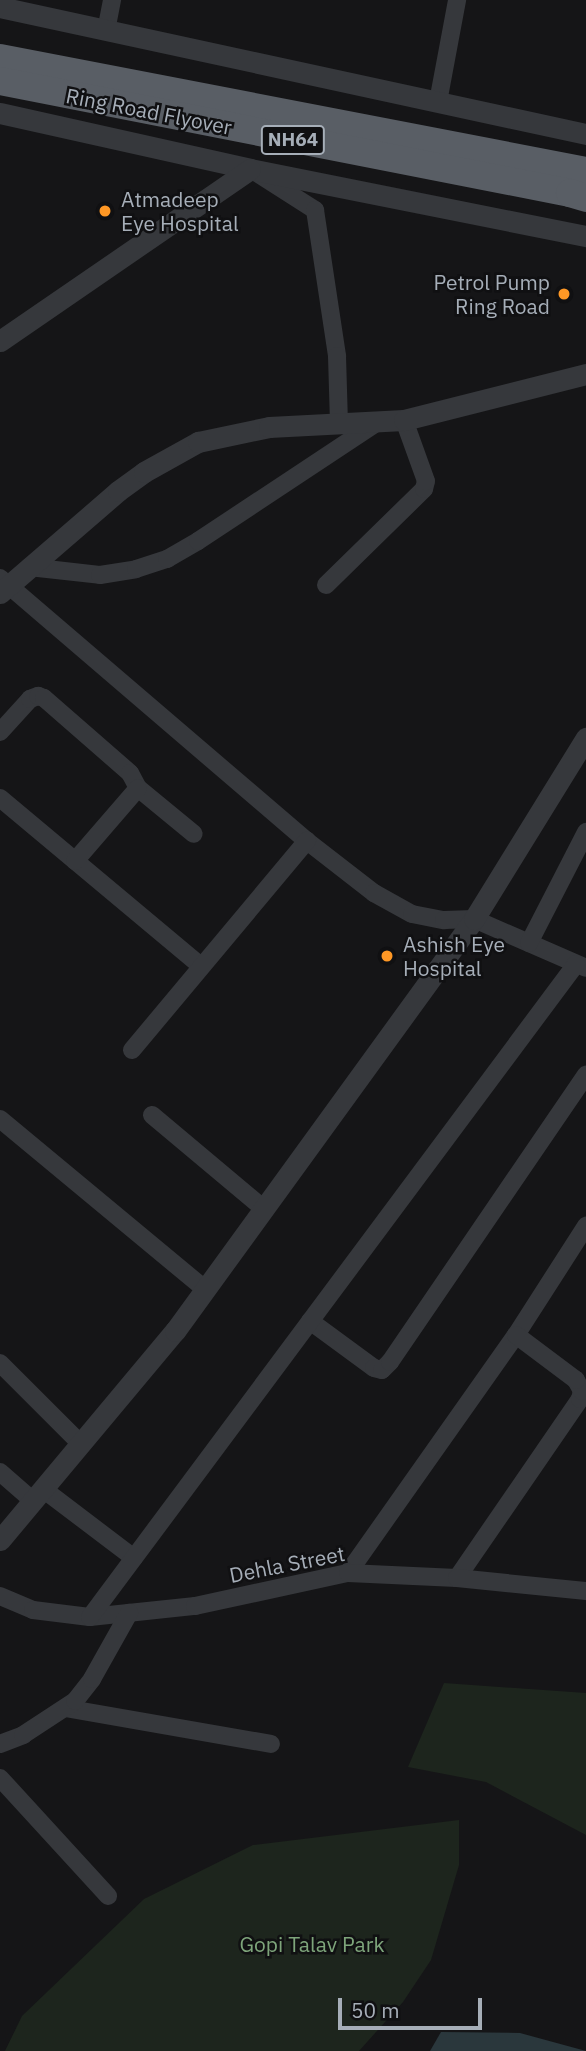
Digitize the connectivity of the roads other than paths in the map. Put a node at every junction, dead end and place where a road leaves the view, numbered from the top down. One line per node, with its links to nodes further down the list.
1 (112, 0): 4 (street)
2 (457, 0): 7 (street)
3 (0, 7): 4 (street)
4 (106, 32): 7 (street)
5 (0, 58): 11 (highway, Ring Road Flyover / NH64)
6 (0, 81): 12 (highway, Ring Road Flyover / NH64)
7 (438, 102): 9 (street)
8 (0, 113): 10 (street)
9 (586, 134)
10 (250, 169): 13 (street); 14 (street); 18 (street)
11 (586, 171)
12 (586, 198)
13 (586, 236)
14 (0, 341)
15 (586, 374): 16 (street)
16 (404, 420): 17 (street); 20 (street)
17 (378, 422): 18 (street); 19 (street)
18 (339, 423): 19 (street)
19 (29, 567): 21 (street)
20 (326, 585)
21 (3, 586): 27 (street)
22 (0, 732): 24 (street)
23 (586, 738): 30 (street)
24 (138, 788): 26 (street); 29 (street)
25 (0, 798): 29 (street)
26 (194, 834)
27 (306, 841): 30 (street); 32 (street)
28 (584, 843): 31 (street)
29 (75, 861): 32 (street)
30 (474, 919): 31 (street); 38 (street)
31 (529, 943): 33 (street)
32 (201, 966): 34 (street)
33 (581, 966): 41 (street)
34 (132, 1050)
35 (586, 1075): 41 (street)
36 (152, 1115): 38 (street)
37 (0, 1118): 40 (street)
38 (264, 1209): 40 (street)
39 (586, 1226): 42 (street)
40 (205, 1289): 45 (street)
41 (310, 1321): 49 (street)
42 (516, 1335): 44 (street); 50 (street)
43 (0, 1363): 45 (street)
44 (583, 1401): 51 (street)
45 (81, 1444): 47 (street)
46 (0, 1472): 47 (street)
47 (38, 1494): 48 (street); 49 (street)
48 (0, 1540)
49 (134, 1558): 55 (street)
50 (348, 1573): 51 (street, Dehla Street); 54 (street, Dehla Street)
51 (457, 1578): 52 (street, Dehla Street)
52 (586, 1591)
53 (0, 1597): 55 (street, Dehla Street)
54 (129, 1613): 55 (street, Dehla Street); 56 (street)
55 (90, 1617)
56 (65, 1708): 57 (street); 58 (street)
57 (0, 1744)
58 (271, 1744)
59 (0, 1778): 60 (street)
60 (108, 1896)

